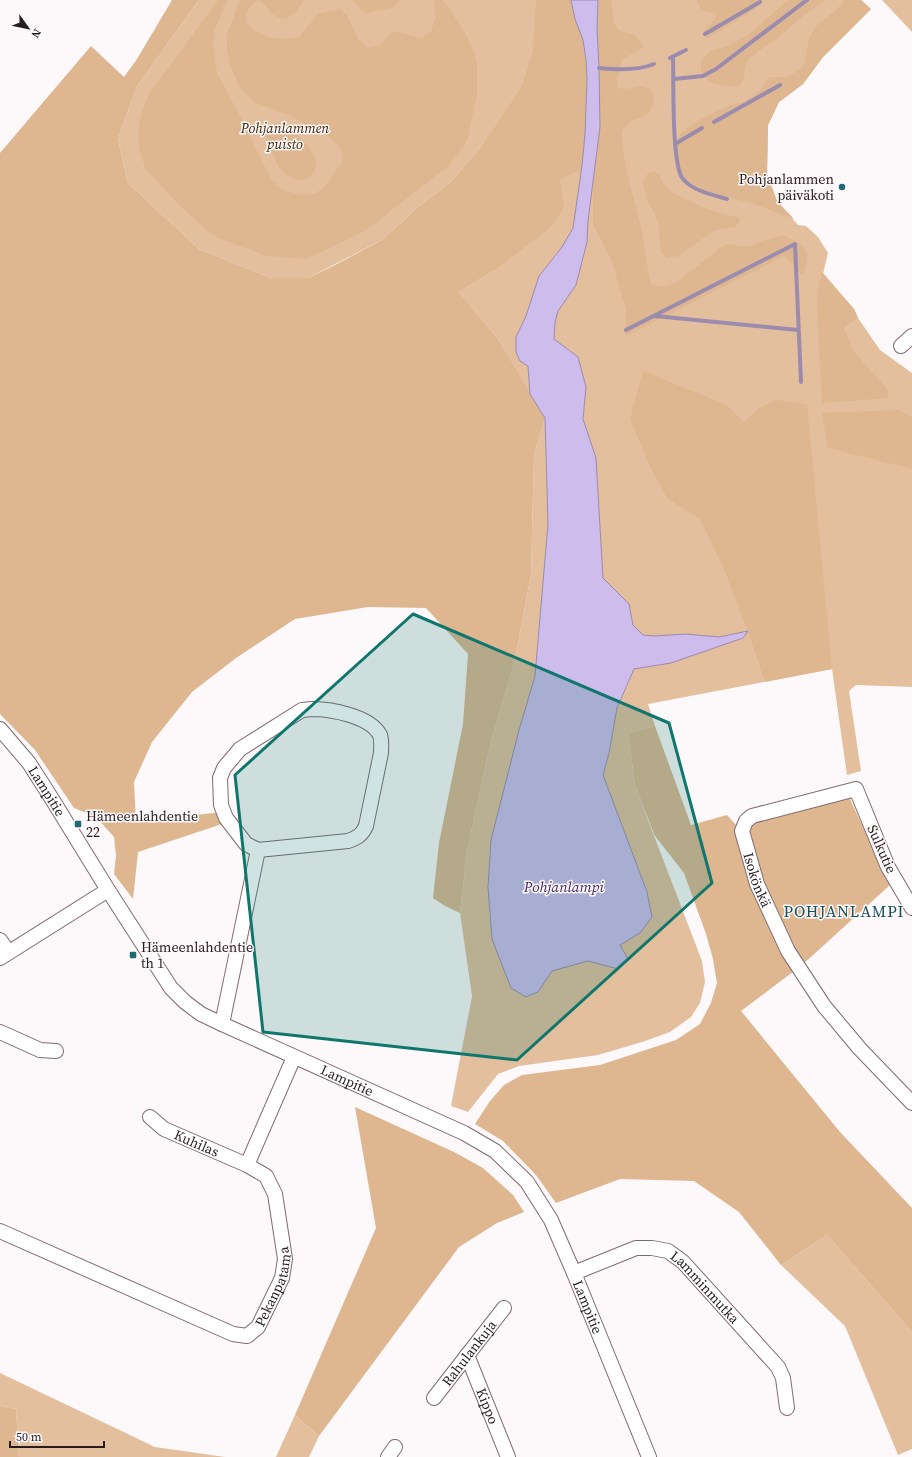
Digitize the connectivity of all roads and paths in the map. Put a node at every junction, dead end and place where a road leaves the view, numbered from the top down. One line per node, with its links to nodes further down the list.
1 (912, 336): 2 (street)
2 (901, 346)
3 (0, 729): 6 (street, Lampitie)
4 (856, 788): 7 (street, Sulkutie); 14 (street, Isokönkä)
5 (258, 850): 5 (street); 10 (street)
6 (108, 890): 9 (street); 10 (street, Lampitie)
7 (912, 908)
8 (0, 940): 9 (street)
9 (4, 955)
10 (222, 1024): 13 (street, Lampitie)
11 (0, 1032): 12 (street)
12 (56, 1051)
13 (294, 1058): 16 (street); 18 (street, Lampitie)
14 (912, 1103)
15 (150, 1117): 16 (street, Kuhilas)
16 (247, 1165): 17 (street, Pekanpatama)
17 (0, 1230)
18 (574, 1273): 22 (street, Lamminmutka); 24 (street, Lampitie)
19 (504, 1308): 20 (street, Rahulankuja)
20 (467, 1355): 21 (street, Rahulankuja); 23 (street, Kippo)
21 (434, 1398)
22 (787, 1408)
23 (508, 1457)
24 (649, 1457)

